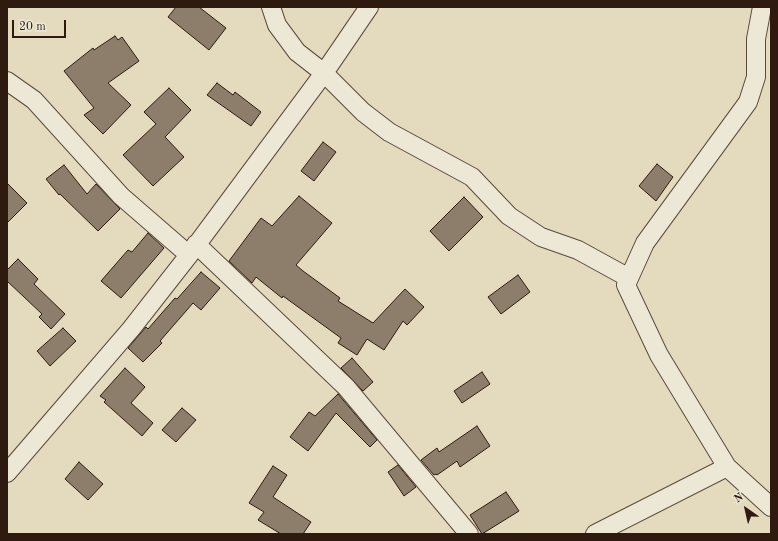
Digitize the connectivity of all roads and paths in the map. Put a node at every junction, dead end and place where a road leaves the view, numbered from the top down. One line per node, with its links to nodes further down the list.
1 (271, 7): 5 (street)
2 (368, 7): 5 (street)
3 (762, 7): 4 (street)
4 (764, 40): 8 (street)
5 (324, 73): 7 (street); 8 (street)
6 (7, 81): 7 (street)
7 (192, 250): 10 (street); 12 (street)
8 (629, 278): 9 (street)
9 (727, 467): 11 (street); 13 (street)
10 (7, 473)
11 (771, 507)
12 (469, 534)
13 (595, 534)

